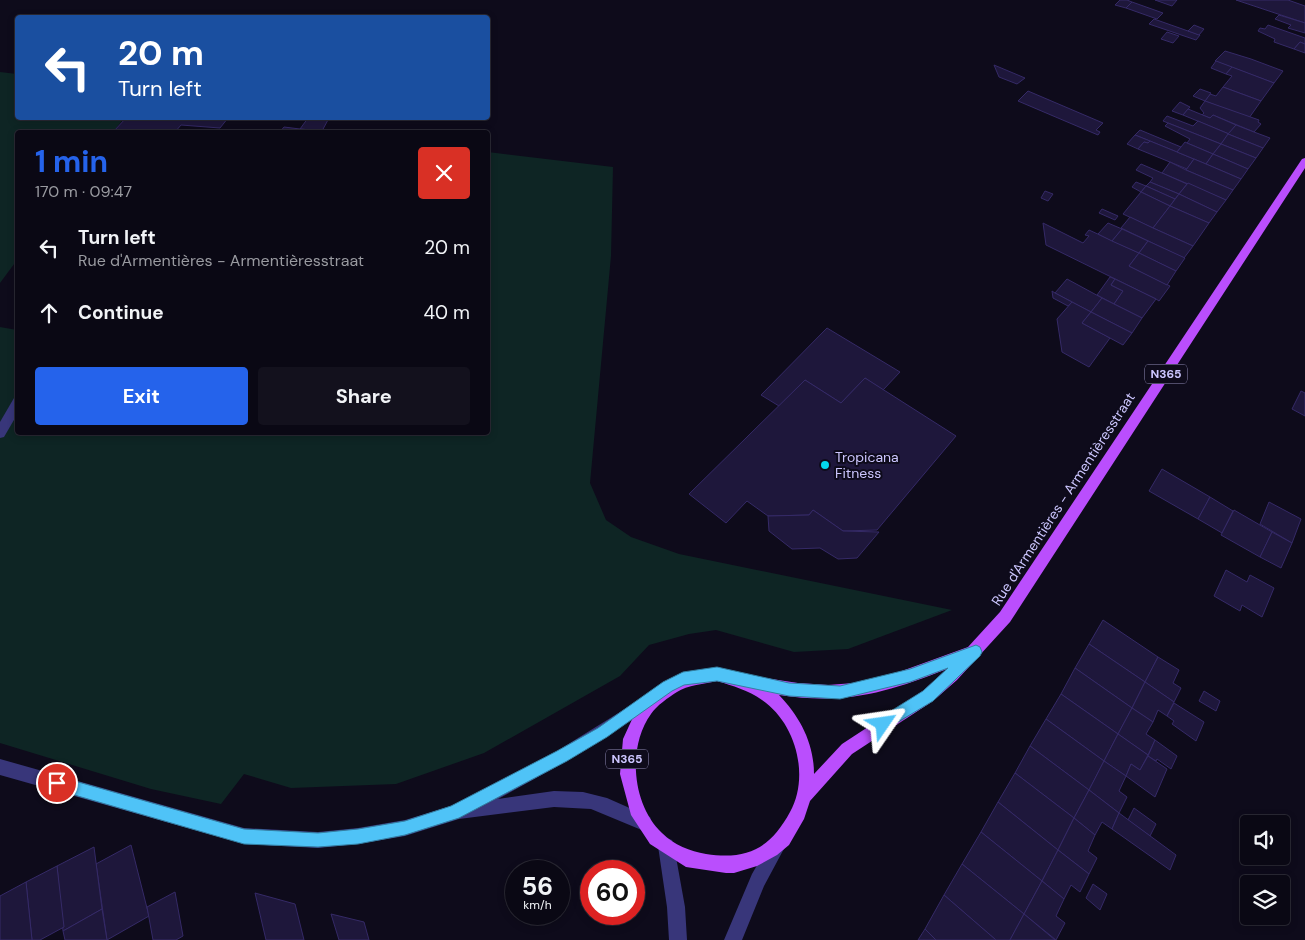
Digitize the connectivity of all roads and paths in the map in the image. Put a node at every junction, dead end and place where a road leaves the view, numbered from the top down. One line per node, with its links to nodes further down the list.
1 (1305, 161): 4 (main road, Rue d'Armentières - Armentièresstraat / N365)
2 (15, 406): 3 (street)
3 (0, 433)
4 (976, 652): 5 (main road, N365); 8 (main road, Rue d'Armentières - Armentièresstraat / N365)
5 (750, 683): 6 (main road, N365); 8 (main road, N365)
6 (654, 698): 9 (street); 10 (main road, N365)
7 (0, 767): 9 (street)
8 (805, 795): 11 (main road, N365)
9 (454, 813): 10 (street)
10 (644, 823): 12 (main road, N365)
11 (780, 842): 12 (main road, N365); 14 (street, N365)
12 (666, 846): 13 (street)
13 (678, 940)
14 (733, 940)

